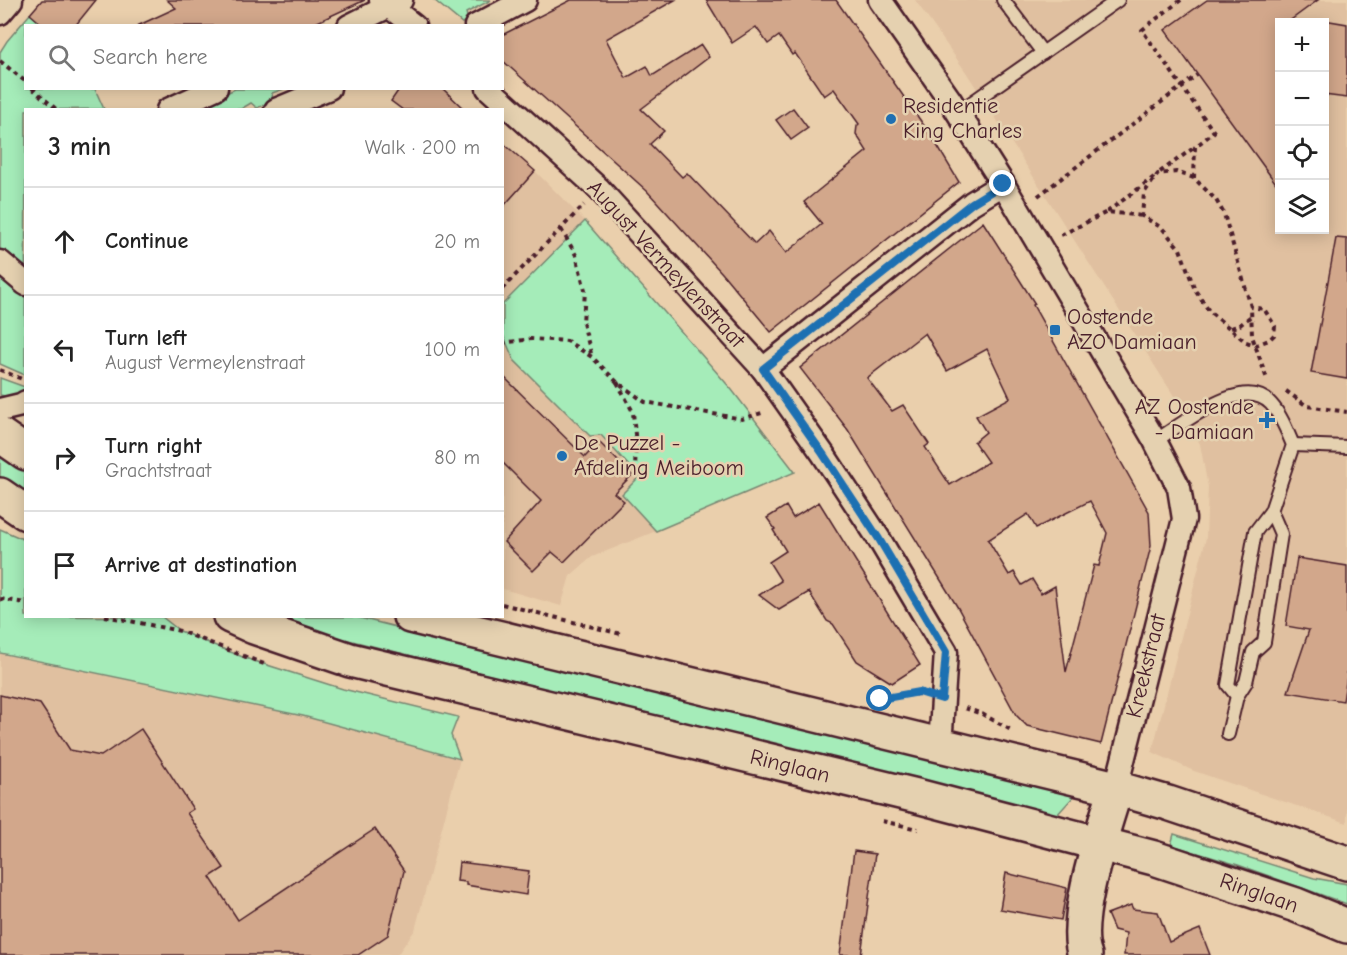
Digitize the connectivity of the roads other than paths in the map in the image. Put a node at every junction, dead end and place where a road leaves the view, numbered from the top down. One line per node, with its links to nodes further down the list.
1 (11, 0): 7 (street)
2 (525, 0): 10 (street)
3 (880, 0): 17 (street, Kreekstraat)
4 (1003, 0): 11 (lane)
5 (1118, 0): 11 (lane)
6 (390, 2): 8 (street); 9 (street)
7 (0, 13)
8 (352, 24)
9 (412, 24)
10 (480, 24)
11 (1043, 53): 17 (lane)
12 (212, 90): 15 (street)
13 (324, 90): 16 (street)
14 (490, 90): 21 (street, August Vermeylenstraat)
15 (172, 108)
16 (281, 108)
17 (957, 113): 18 (street, Kreekstraat)
18 (1003, 184): 21 (street); 25 (street, Kreekstraat)
19 (0, 262): 20 (street)
20 (24, 282)
21 (763, 369): 40 (street, August Vermeylenstraat)
22 (24, 403): 23 (street)
23 (0, 410)
24 (0, 435): 28 (main road)
25 (1155, 441): 26 (lane); 41 (street, Kreekstraat)
26 (1293, 445): 27 (lane); 30 (lane)
27 (1347, 447)
28 (24, 452)
29 (0, 495): 31 (main road)
30 (1271, 511): 36 (lane); 37 (lane)
31 (24, 512)
32 (0, 523): 33 (main road)
33 (24, 532)
34 (234, 618): 42 (main road, Ringlaan)
35 (418, 618): 40 (main road)
36 (1234, 646): 37 (lane); 38 (lane)
37 (1253, 652): 38 (lane)
38 (1237, 696): 39 (lane)
39 (1228, 734)
40 (940, 747): 41 (main road)
41 (1116, 788): 42 (main road, Kreekstraat); 43 (main road)
42 (1100, 844): 44 (main road, Ringlaan); 45 (main road, Kreekstraat)
43 (1347, 863)
44 (1347, 926)
45 (1085, 955)

